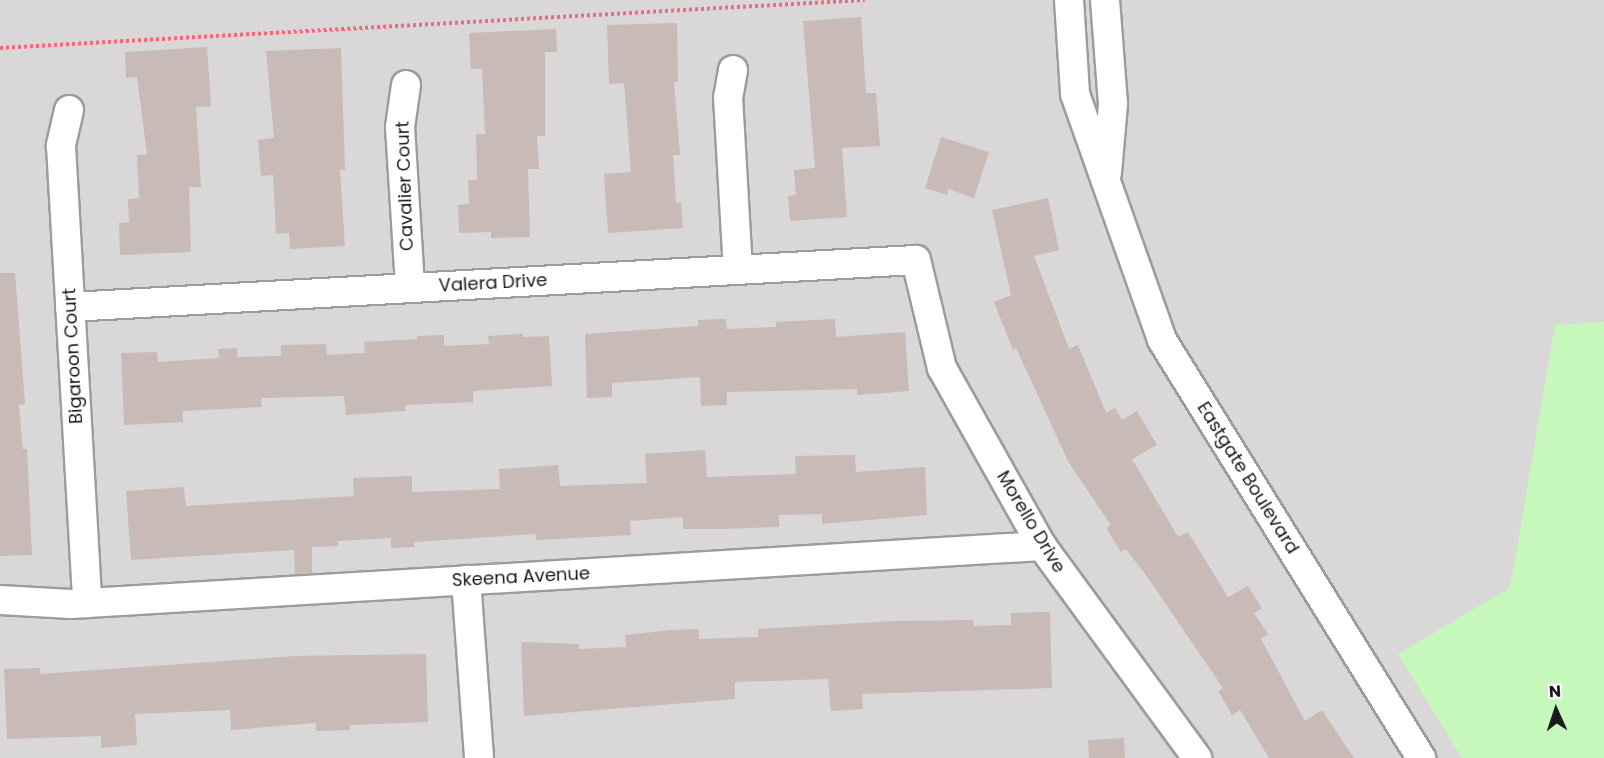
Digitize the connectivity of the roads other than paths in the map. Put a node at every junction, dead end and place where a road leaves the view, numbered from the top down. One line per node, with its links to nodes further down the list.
1 (1069, 0): 6 (street, Eastgate Boulevard)
2 (1105, 0): 6 (street, Eastgate Boulevard)
3 (733, 70): 8 (street)
4 (406, 85): 9 (street, Cavalier Court)
5 (69, 110): 10 (street, Bigaroon Court)
6 (1106, 184): 17 (street, Eastgate Boulevard)
7 (916, 260): 8 (street, Valera Drive); 11 (street, Morello Drive)
8 (738, 269): 9 (street, Valera Drive)
9 (410, 288): 10 (street, Valera Drive)
10 (70, 307): 14 (street, Bigaroon Court)
11 (1042, 546): 12 (street, Skeena Avenue); 16 (street, Morello Drive)
12 (466, 580): 14 (street, Skeena Avenue); 15 (street)
13 (0, 600): 14 (street, Skeena Avenue)
14 (87, 603)
15 (479, 758)
16 (1197, 758)
17 (1421, 758)

